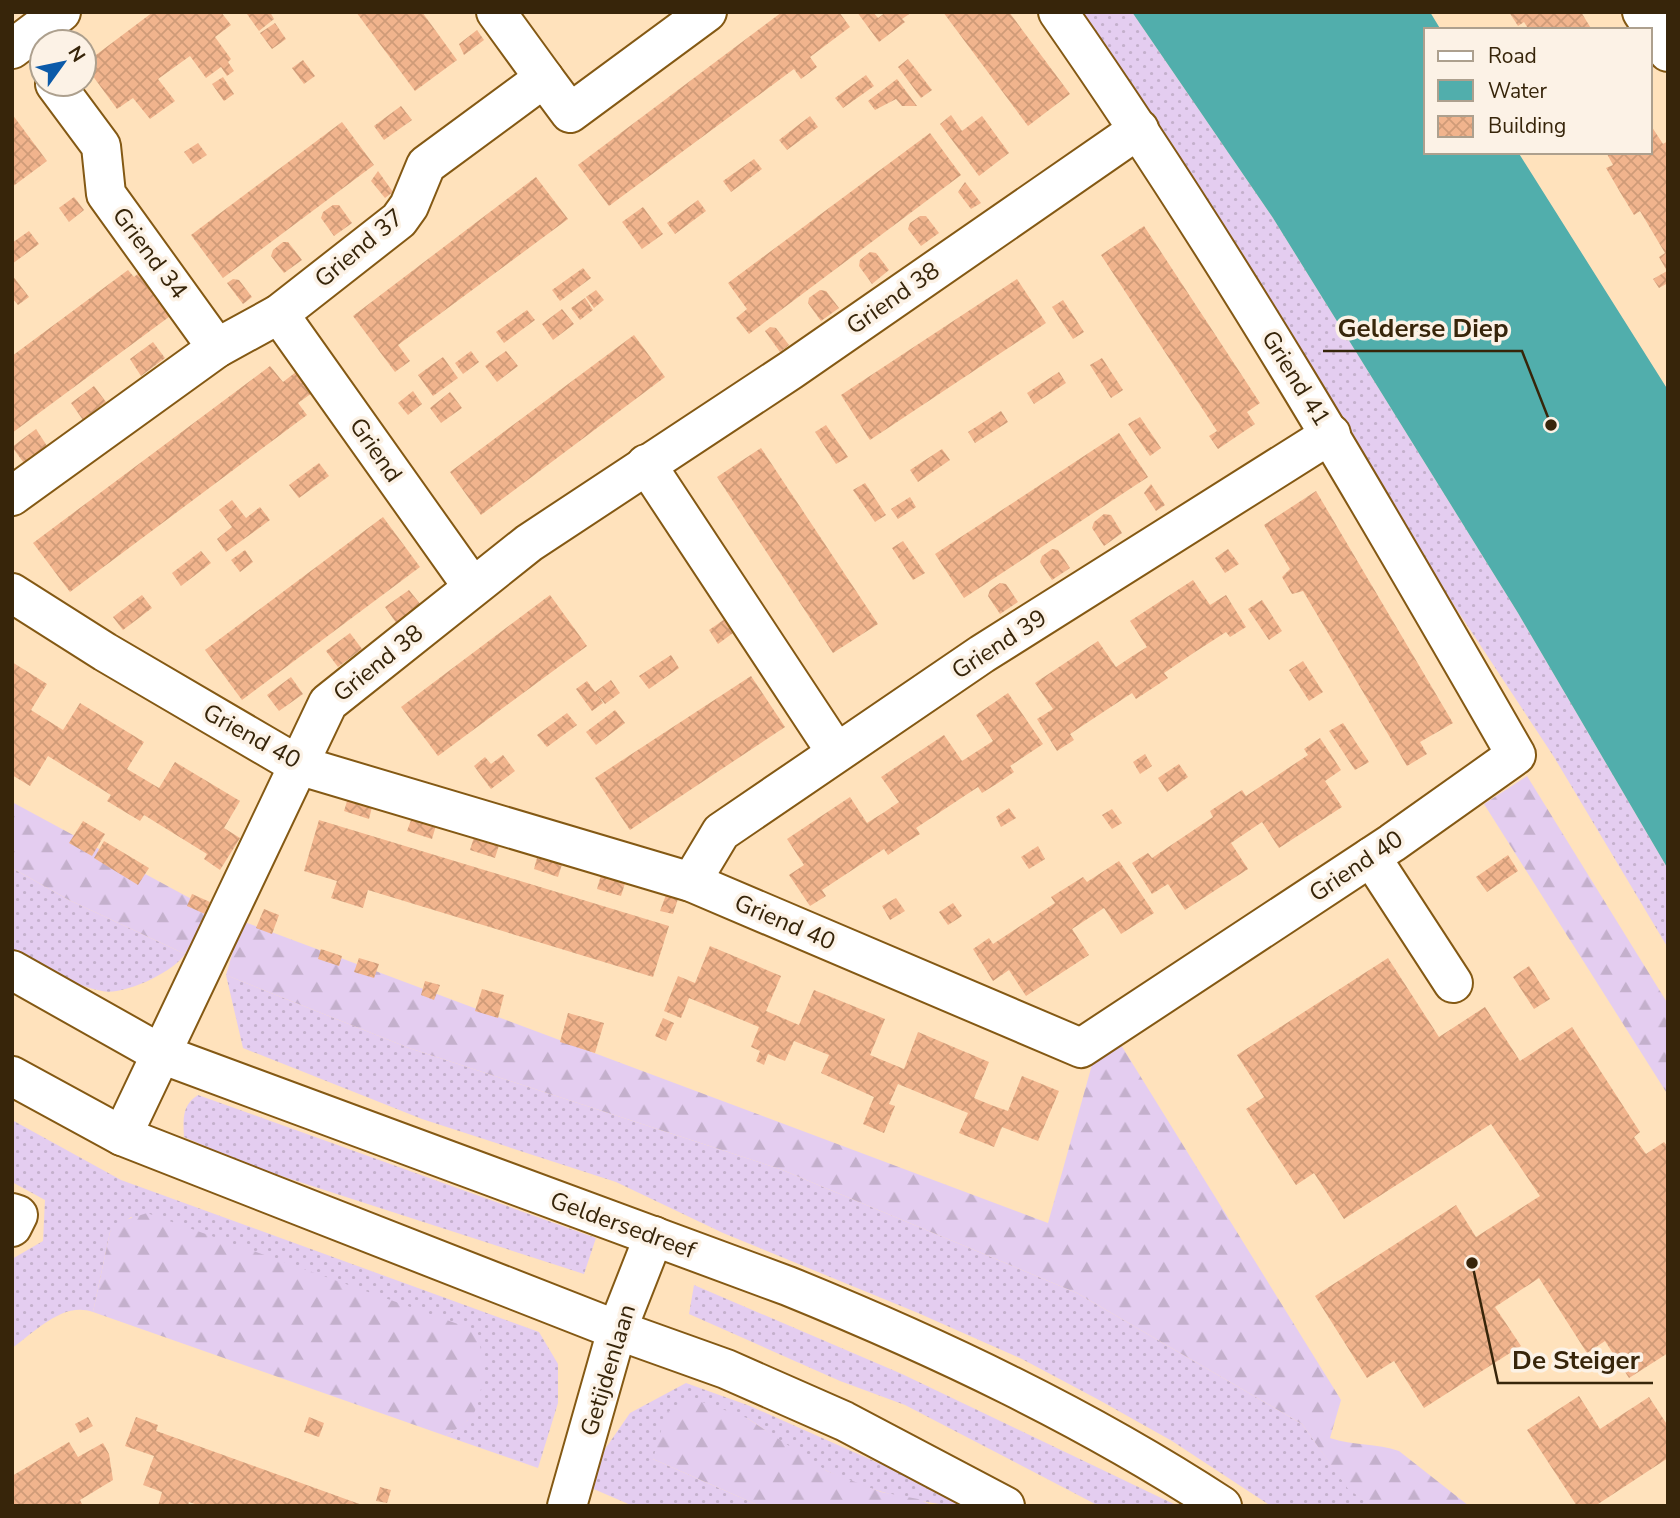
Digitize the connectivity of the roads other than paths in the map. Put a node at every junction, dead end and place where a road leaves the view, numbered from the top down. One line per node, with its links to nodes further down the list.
1 (61, 12): 5 (street)
2 (496, 12): 6 (street)
3 (707, 12): 6 (street)
4 (1058, 12): 8 (street, Griend 41)
5 (26, 52)
6 (544, 78): 9 (street, Griend 37)
7 (65, 98): 10 (street, Griend 34)
8 (1139, 129): 11 (street, Griend 41); 12 (street, Griend 38)
9 (279, 314): 10 (street, Griend 37); 14 (street, Griend)
10 (217, 348): 13 (street, Griend 37)
11 (1331, 434): 16 (street, Griend 39); 17 (street, Griend 41)
12 (646, 464): 14 (street, Griend 38); 16 (street)
13 (12, 496)
14 (472, 586): 18 (street, Griend 38)
15 (12, 593): 18 (street, Griend 40)
16 (836, 752): 20 (street, Griend 39)
17 (1516, 755): 19 (street, Griend 40)
18 (298, 765): 20 (street, Griend 40); 23 (street, Griend 38)
19 (1371, 857): 20 (street, Griend 40); 22 (street)
20 (691, 882)
21 (12, 971): 23 (street, Geldersedreef)
22 (1453, 983)
23 (161, 1054): 25 (street, Griend 38); 28 (street, Geldersedreef)
24 (12, 1076): 25 (street)
25 (122, 1136): 29 (street)
26 (12, 1213): 27 (street)
27 (12, 1227)
28 (654, 1236): 29 (street, Getijdenlaan); 32 (street, Geldersedreef)
29 (617, 1330): 30 (street, Getijdenlaan); 31 (street)
30 (567, 1506)
31 (1005, 1506)
32 (1222, 1506)

